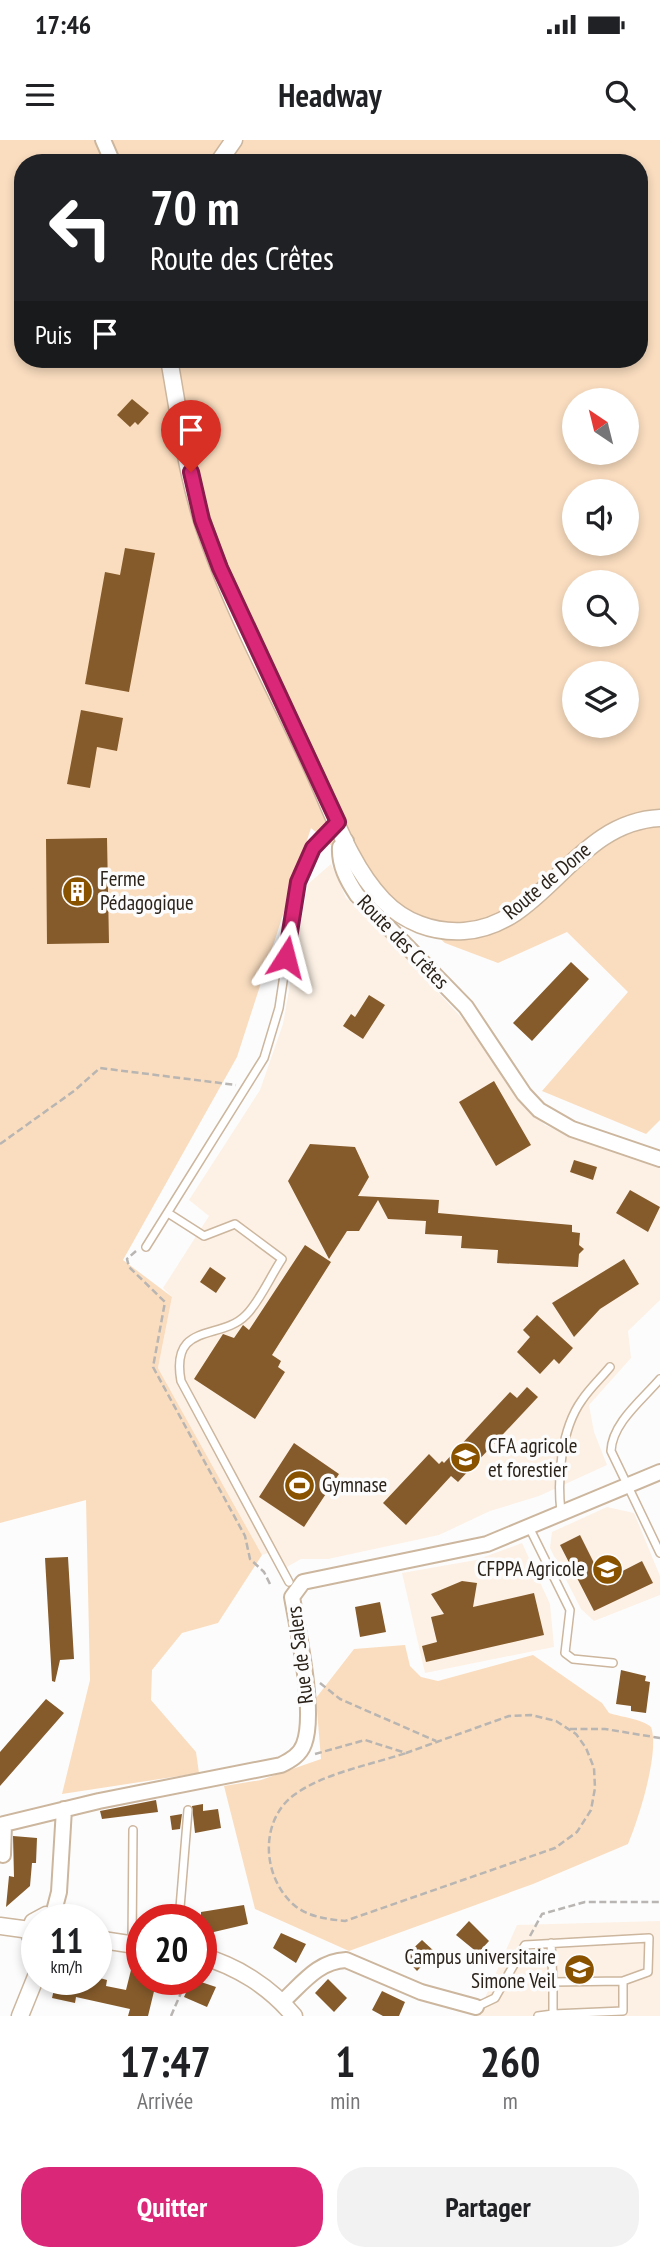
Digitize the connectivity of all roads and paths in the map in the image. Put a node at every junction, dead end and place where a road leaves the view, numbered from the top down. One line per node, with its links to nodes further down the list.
1 (171, 368): 3 (street, Route des Crêtes)
2 (660, 818): 4 (street, Route de Done)
3 (338, 822): 4 (street, Route des Crêtes); 5 (lane)
4 (346, 841): 7 (street, Route des Crêtes)
5 (246, 1087): 6 (path); 8 (lane)
6 (0, 1144)
7 (660, 1159)
8 (168, 1213): 9 (lane); 17 (lane)
9 (146, 1247)
10 (610, 1367): 14 (lane)
11 (660, 1379): 13 (lane)
12 (660, 1472): 13 (street, Rue de Salers)
13 (627, 1485): 14 (street, Rue de Salers); 16 (lane)
14 (561, 1513): 15 (street, Rue de Salers)
15 (529, 1527): 18 (lane); 19 (street, Rue de Salers)
16 (660, 1553)
17 (289, 1582)
18 (613, 1663)
19 (304, 1671): 22 (path); 23 (street, Rue de Salers)
20 (568, 1729): 21 (path); 22 (path); 24 (path)
21 (660, 1738)
22 (437, 1741): 24 (path)
23 (304, 1745): 24 (path); 25 (street)
24 (405, 1753)
25 (64, 1809): 27 (street); 31 (street)
26 (188, 1810): 33 (lane)
27 (2, 1825): 29 (street)
28 (133, 1830): 32 (lane)
29 (4, 1855)
30 (660, 1902): 37 (path)
31 (57, 1904)
32 (136, 1904)
33 (180, 1904)
34 (0, 1926): 35 (street)
35 (21, 1929)
36 (551, 1943): 37 (lane); 39 (lane); 40 (lane)
37 (526, 1945): 44 (lane)
38 (217, 1960): 43 (street)
39 (623, 1981): 40 (lane); 47 (lane)
40 (553, 1982): 45 (lane)
41 (29, 1995): 48 (street)
42 (180, 1995): 49 (path)
43 (282, 2001): 44 (street); 50 (street)
44 (476, 2007)
45 (553, 2014): 46 (lane); 51 (lane)
46 (574, 2014): 47 (lane)
47 (609, 2014)
48 (21, 2016)
49 (171, 2016)
50 (294, 2016)
51 (538, 2016)

